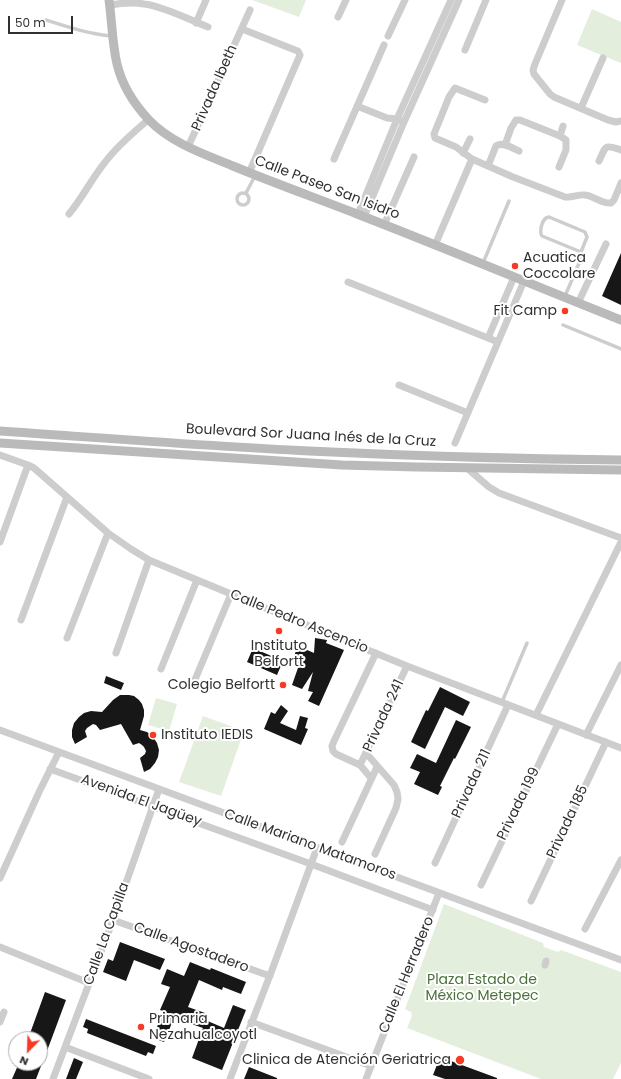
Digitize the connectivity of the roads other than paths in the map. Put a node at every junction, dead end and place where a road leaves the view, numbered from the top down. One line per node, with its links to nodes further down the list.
1 (206, 0): 12 (street)
2 (346, 0): 10 (street)
3 (404, 0): 16 (street)
4 (451, 0): 24 (street)
5 (459, 0): 24 (street)
6 (486, 0): 18 (street)
7 (562, 0): 22 (street)
8 (110, 2): 12 (street); 15 (main road, Calle Paseo San Isidro)
9 (250, 10): 14 (street, Privada Ibeth)
10 (338, 17)
11 (46, 20): 15 (lane)
12 (196, 23): 13 (street)
13 (208, 27)
14 (242, 29): 30 (street, Privada Ibeth); 40 (street, Privada Ibeth)
15 (113, 36): 23 (main road, Calle Paseo San Isidro)
16 (388, 36)
17 (384, 45): 21 (street)
18 (465, 50)
19 (603, 58): 22 (street)
20 (485, 100): 33 (street)
21 (357, 106): 24 (street); 35 (street)
22 (581, 108): 25 (street)
23 (149, 119): 30 (main road, Calle Paseo San Isidro); 44 (street)
24 (400, 121): 45 (street)
25 (621, 121)
26 (563, 126): 27 (street)
27 (560, 136): 29 (street); 39 (street)
28 (470, 139): 33 (street)
29 (505, 145): 31 (street); 38 (street)
30 (188, 147): 40 (main road, Calle Paseo San Isidro)
31 (519, 150)
32 (621, 150): 37 (street)
33 (464, 153): 36 (street)
34 (414, 156): 46 (street)
35 (334, 159)
36 (472, 160): 38 (street); 48 (street)
37 (599, 161)
38 (488, 166): 41 (street)
39 (559, 167)
40 (252, 174): 42 (lane); 45 (main road, Calle Paseo San Isidro)
41 (621, 183)
42 (246, 193)
43 (510, 202): 50 (lane)
44 (69, 214)
45 (361, 216): 46 (main road, Calle Paseo San Isidro)
46 (384, 225): 48 (main road, Calle Paseo San Isidro)
47 (606, 244): 55 (street)
48 (435, 245): 50 (main road, Calle Paseo San Isidro)
49 (581, 252): 49 (lane); 54 (lane)
50 (482, 264): 51 (main road, Calle Paseo San Isidro)
51 (514, 277): 52 (main road, Calle Paseo San Isidro); 58 (street)
52 (524, 281): 54 (main road, Calle Paseo San Isidro); 59 (street)
53 (348, 282): 58 (street)
54 (564, 297): 55 (main road, Calle Paseo San Isidro)
55 (578, 303): 56 (main road, Calle Paseo San Isidro)
56 (621, 320)
57 (563, 325): 60 (lane)
58 (488, 338): 59 (street)
59 (498, 342): 62 (street)
60 (621, 349)
61 (399, 385): 62 (street)
62 (468, 413): 65 (street)
63 (0, 431): 67 (main road, Boulevard Sor Juana Inés de la Cruz)
64 (0, 443): 69 (main road, Boulevard Sor Juana Inés de la Cruz)
65 (455, 443)
66 (0, 455): 68 (street, Calle Pedro Ascencio)
67 (621, 460)
68 (28, 465): 71 (street, Calle Pedro Ascencio); 74 (street)
69 (467, 468): 70 (main road, Boulevard Sor Juana Inés de la Cruz); 73 (street)
70 (621, 470)
71 (67, 497): 72 (street, Calle Pedro Ascencio); 79 (street)
72 (108, 533): 76 (street, Calle Pedro Ascencio); 80 (street)
73 (621, 538)
74 (0, 542)
75 (621, 542): 89 (street)
76 (149, 560): 77 (street, Calle Pedro Ascencio); 82 (street)
77 (197, 580): 78 (street, Calle Pedro Ascencio); 86 (street)
78 (230, 594): 83 (street, Calle Pedro Ascencio); 87 (street)
79 (21, 620)
80 (67, 638)
81 (527, 643): 88 (lane)
82 (116, 653)
83 (376, 653): 85 (street, Calle Pedro Ascencio); 97 (street)
84 (621, 665): 92 (street)
85 (407, 666): 88 (street, Calle Pedro Ascencio); 96 (street, Privada 241)
86 (161, 669)
87 (194, 682)
88 (505, 704): 89 (street, Calle Pedro Ascencio); 107 (street, Privada 211)
89 (536, 715): 90 (street, Calle Pedro Ascencio)
90 (558, 724): 92 (street, Calle Pedro Ascencio); 110 (street, Privada 199)
91 (0, 730): 95 (street, Calle Mariano Matamoros)
92 (586, 736): 93 (street, Calle Pedro Ascencio)
93 (606, 742): 94 (street, Calle Pedro Ascencio); 112 (street, Privada 185)
94 (621, 748)
95 (59, 752): 99 (street); 101 (street, Calle Mariano Matamoros)
96 (366, 753): 97 (street, Privada 241); 98 (street)
97 (360, 765): 100 (street)
98 (377, 767): 100 (street); 105 (street)
99 (50, 768): 102 (street, Avenida El Jagüey); 109 (street)
100 (371, 778): 103 (street)
101 (159, 789): 102 (street, Calle La Capilla); 104 (street, Calle Mariano Matamoros)
102 (153, 806): 108 (street, Avenida El Jagüey); 114 (street, Calle La Capilla)
103 (342, 842)
104 (317, 848): 108 (street); 111 (street, Calle Mariano Matamoros)
105 (375, 854)
106 (621, 860): 115 (street)
107 (435, 863)
108 (311, 864): 113 (street, Avenida El Jagüey); 118 (street)
109 (0, 878)
110 (481, 885)
111 (440, 893): 113 (street, Calle El Herradero); 117 (street, Calle Mariano Matamoros)
112 (531, 901)
113 (433, 910): 124 (street, Calle El Herradero)
114 (113, 920): 118 (street, Calle Agostadero); 119 (street, Calle La Capilla)
115 (585, 929)
116 (0, 947): 119 (street)
117 (621, 960)
118 (270, 976): 122 (street)
119 (89, 983): 123 (street, Calle La Capilla)
120 (4, 1012): 121 (street)
121 (0, 1022)
122 (251, 1022): 124 (street); 127 (street)
123 (65, 1047): 125 (street, Calle La Capilla); 126 (street)
124 (371, 1066): 128 (street, Calle El Herradero)
125 (53, 1079)
126 (149, 1079)
127 (230, 1079)
128 (366, 1079)

